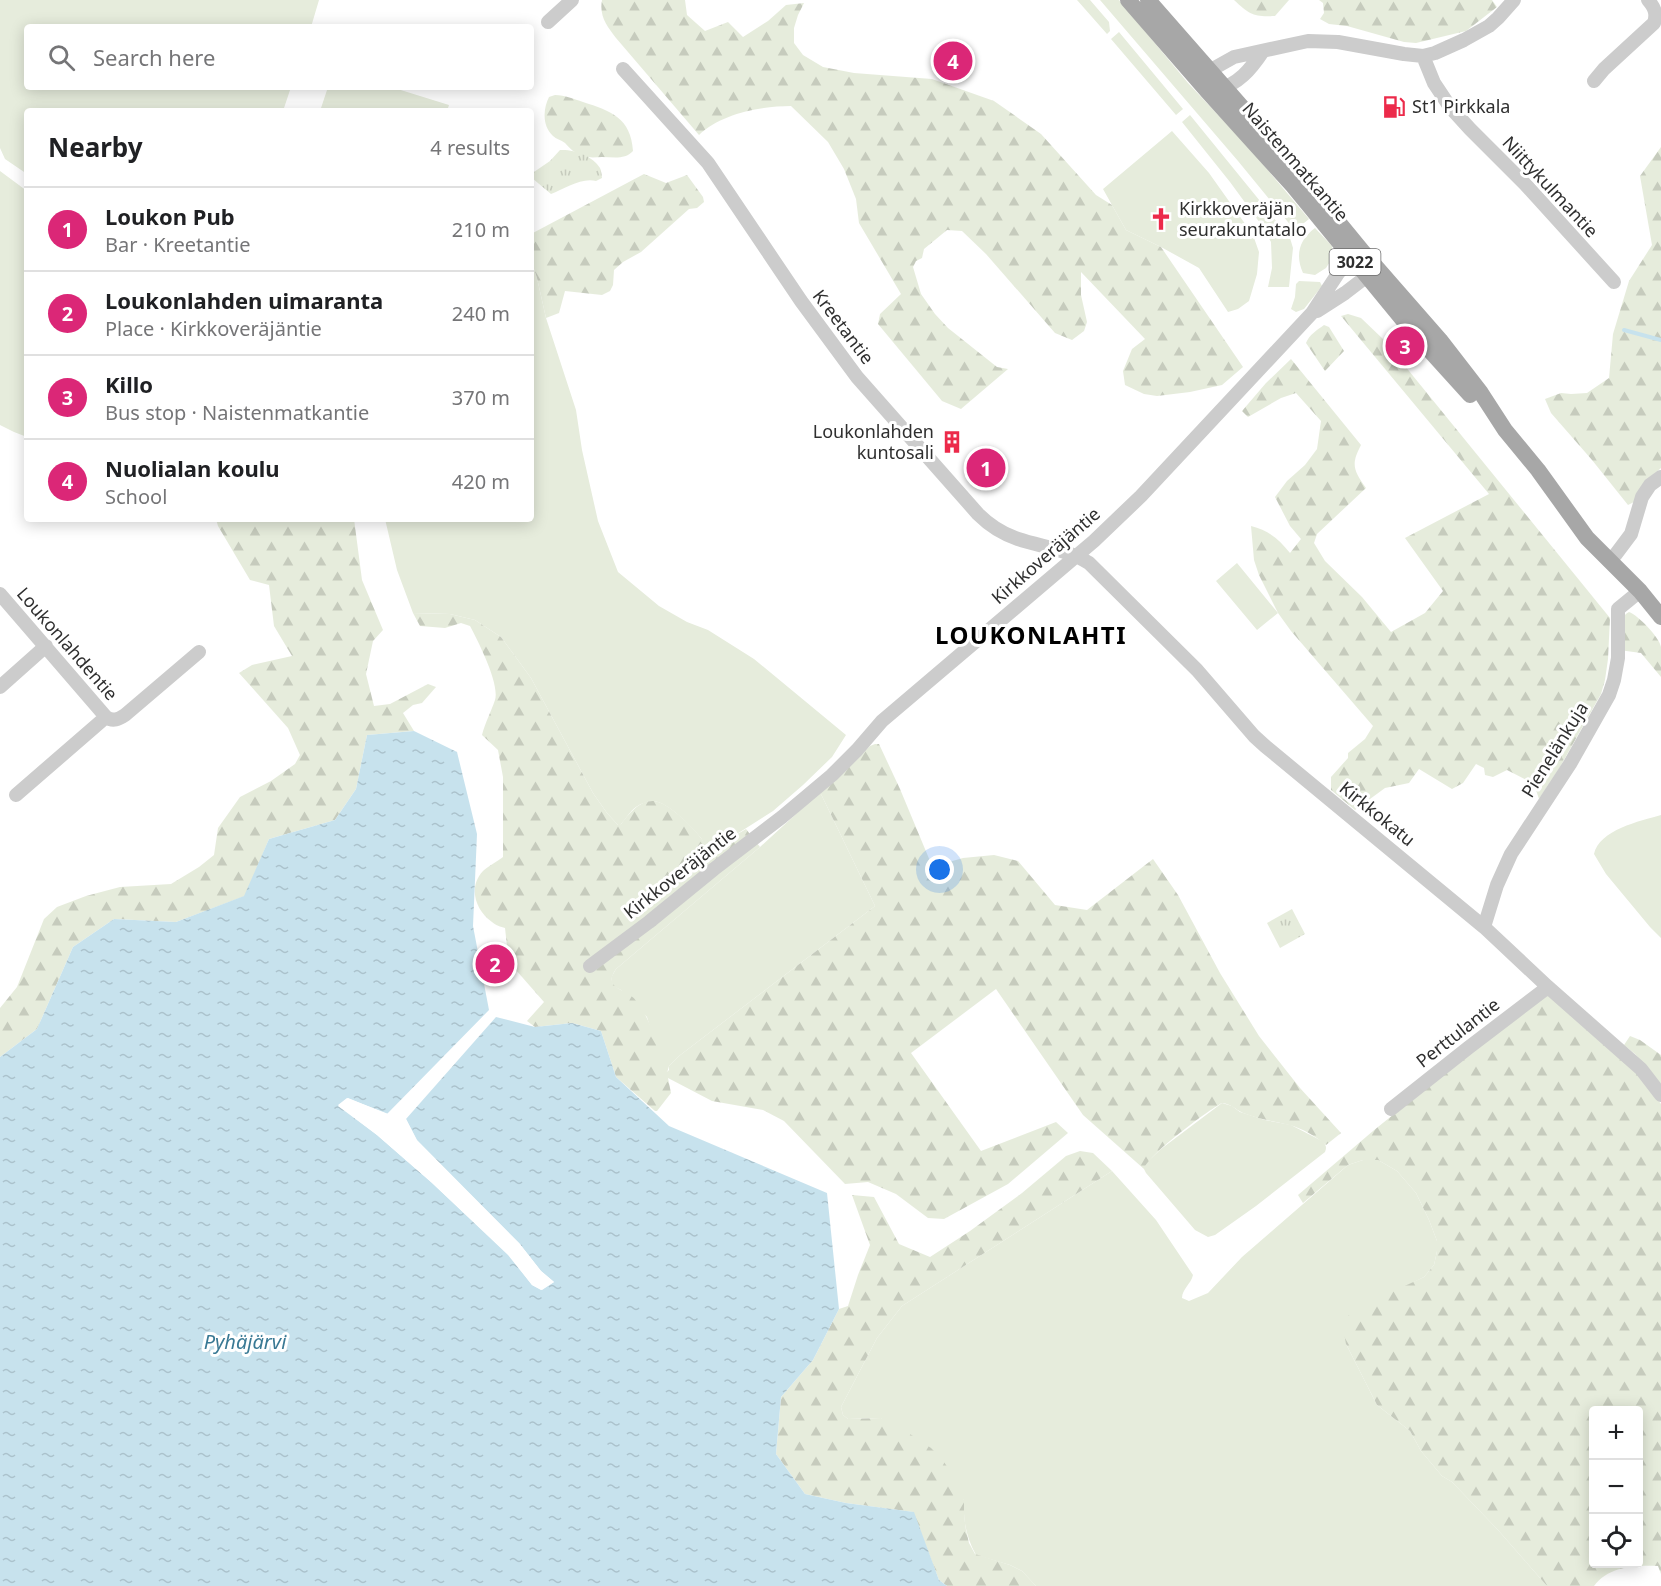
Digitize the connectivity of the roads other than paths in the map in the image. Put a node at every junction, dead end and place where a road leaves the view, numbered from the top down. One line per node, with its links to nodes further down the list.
1 (572, 0): 6 (street)
2 (1128, 0): 11 (main road, Naistenmatkantie / 3022)
3 (1148, 0): 11 (main road, Naistenmatkantie / 3022)
4 (1514, 0): 8 (street)
5 (1648, 0): 10 (street)
6 (548, 22)
7 (1263, 51): 8 (street); 11 (street); 12 (street)
8 (1423, 56): 15 (street, Niittykulmantie)
9 (623, 69): 18 (street, Kreetantie)
10 (1594, 81)
11 (1206, 83): 12 (main road, Naistenmatkantie / 3022); 13 (main road, Naistenmatkantie / 3022)
12 (1225, 88): 13 (main road, Naistenmatkantie / 3022)
13 (1357, 255): 14 (main road, Naistenmatkantie / 3022); 16 (street, Kirkkoveräjäntie)
14 (1372, 273): 16 (street, Kirkkoveräjäntie); 19 (main road, Naistenmatkantie / 3022)
15 (1614, 282)
16 (1312, 313): 18 (street, Kirkkoveräjäntie)
17 (1661, 477): 19 (street)
18 (1076, 555): 28 (street, Kirkkokatu); 29 (street, Kirkkoveräjäntie)
19 (1612, 558): 20 (main road, Naistenmatkantie / 3022)
20 (1640, 591): 22 (main road, Naistenmatkantie / 3022); 28 (street, Pienelänkuja)
21 (0, 594): 23 (street, Loukonlahdentie)
22 (1661, 616)
23 (46, 646): 25 (street); 26 (street, Loukonlahdentie)
24 (199, 652): 26 (street, Loukonlahdentie)
25 (0, 687)
26 (106, 717): 27 (street, Loukonlahdentie)
27 (16, 795)
28 (1484, 927): 30 (street, Kirkkokatu)
29 (590, 966)
30 (1548, 987): 31 (street, Kirkkokatu); 32 (street, Perttulantie)
31 (1661, 1095)
32 (1392, 1109)

